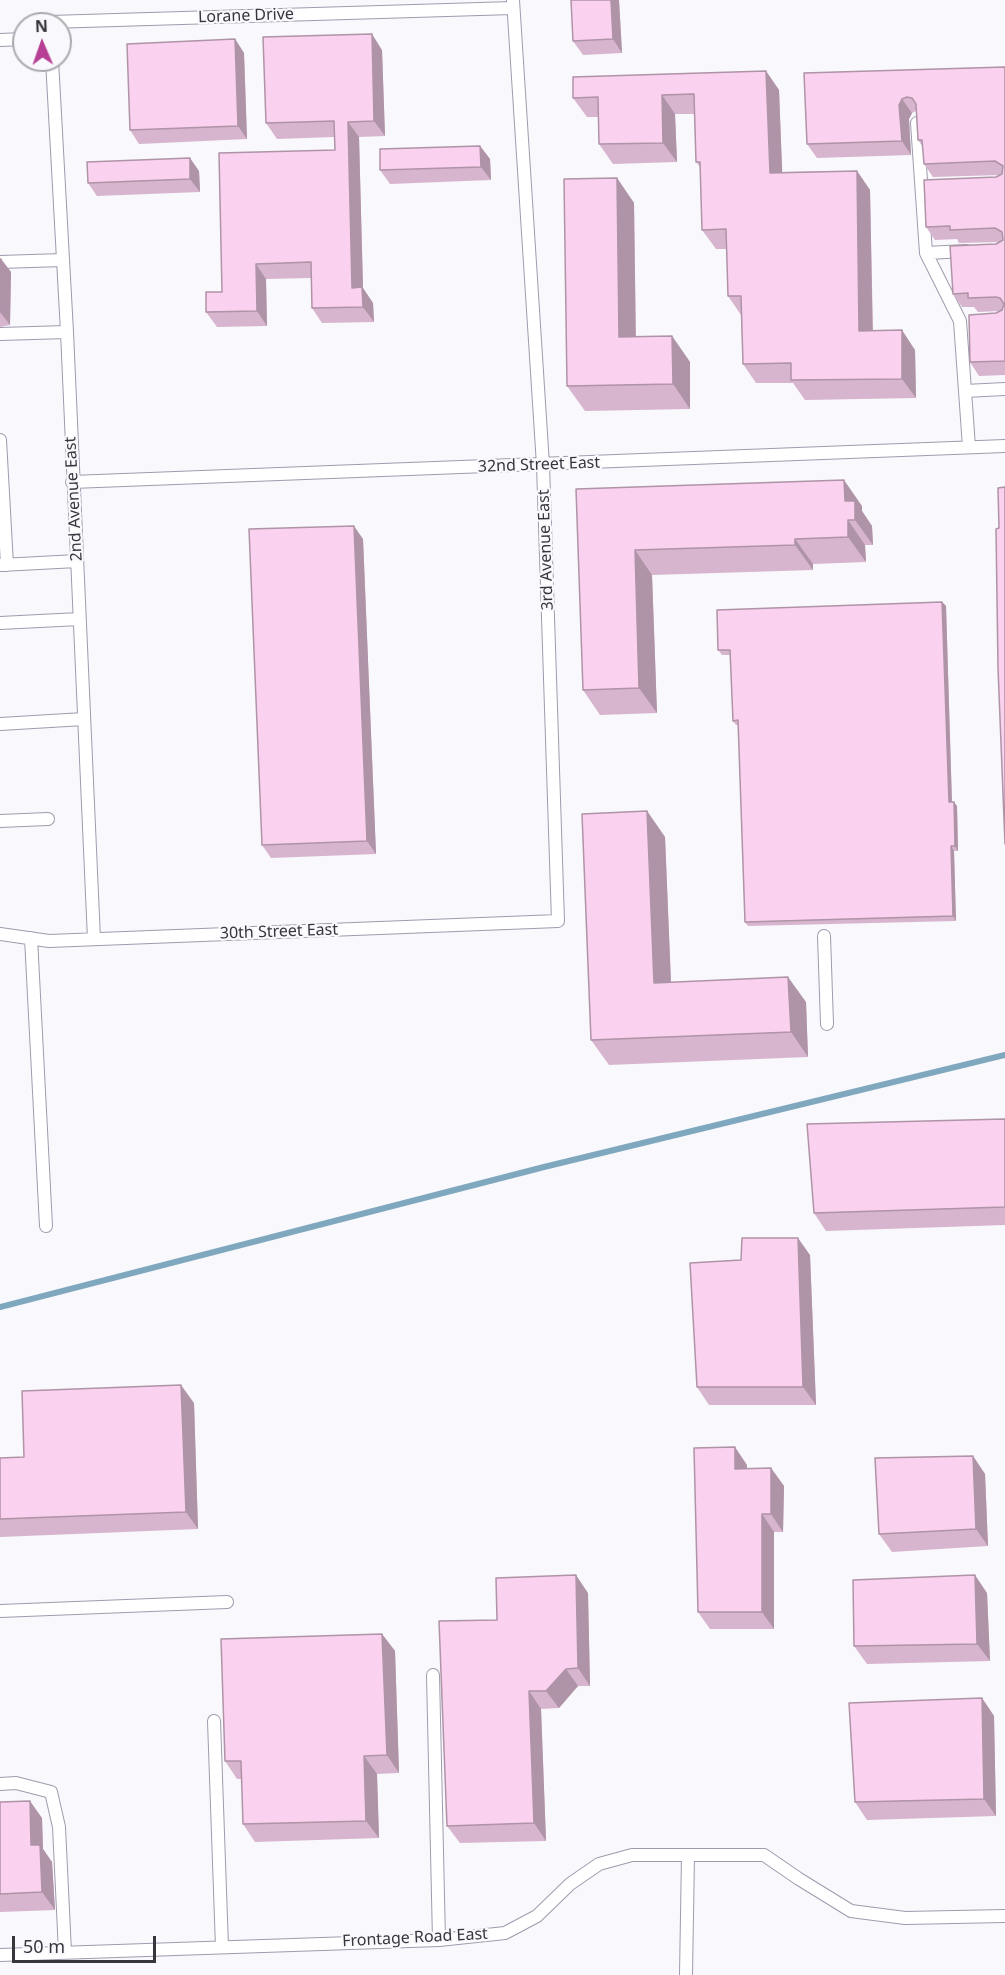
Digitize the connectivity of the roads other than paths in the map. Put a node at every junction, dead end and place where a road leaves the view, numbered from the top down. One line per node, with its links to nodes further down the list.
1 (513, 4): 2 (lane, Lorane Drive); 16 (lane, 3rd Avenue East)
2 (72, 22)
3 (53, 72): 7 (lane, 2nd Avenue East)
4 (917, 119): 6 (lane)
5 (982, 250): 6 (lane)
6 (926, 253): 12 (lane)
7 (63, 260): 8 (lane); 9 (lane, 2nd Avenue East)
8 (0, 262)
9 (67, 332): 10 (lane); 17 (lane, 2nd Avenue East)
10 (0, 334)
11 (1005, 389): 12 (lane)
12 (965, 391): 15 (lane)
13 (0, 440): 19 (lane)
14 (1005, 446): 15 (lane, 32nd Street East)
15 (969, 447): 16 (lane, 32nd Street East)
16 (543, 465): 17 (lane, 32nd Street East); 26 (lane, 3rd Avenue East)
17 (72, 482): 18 (lane, 2nd Avenue East)
18 (77, 561): 19 (lane); 20 (lane, 2nd Avenue East)
19 (4, 565)
20 (79, 619): 21 (lane); 22 (lane, 2nd Avenue East)
21 (0, 623)
22 (84, 719): 23 (lane); 30 (lane, 2nd Avenue East)
23 (0, 724)
24 (48, 819): 25 (lane)
25 (0, 821)
26 (558, 921): 30 (lane, 30th Street East)
27 (0, 934): 29 (lane, 30th Street East)
28 (824, 936): 31 (lane)
29 (31, 938): 30 (lane, 30th Street East); 32 (lane)
30 (94, 939)
31 (827, 1024)
32 (46, 1226)
33 (227, 1602): 34 (lane)
34 (0, 1611)
35 (433, 1675): 40 (lane)
36 (214, 1721): 41 (lane)
37 (0, 1784): 42 (lane)
38 (688, 1855): 39 (lane, Frontage Road East); 40 (lane, Frontage Road East); 44 (lane)
39 (1005, 1916)
40 (439, 1940): 41 (lane, Frontage Road East)
41 (222, 1947): 42 (lane, Frontage Road East)
42 (65, 1952): 43 (lane, Frontage Road East)
43 (0, 1954)
44 (686, 1975)

